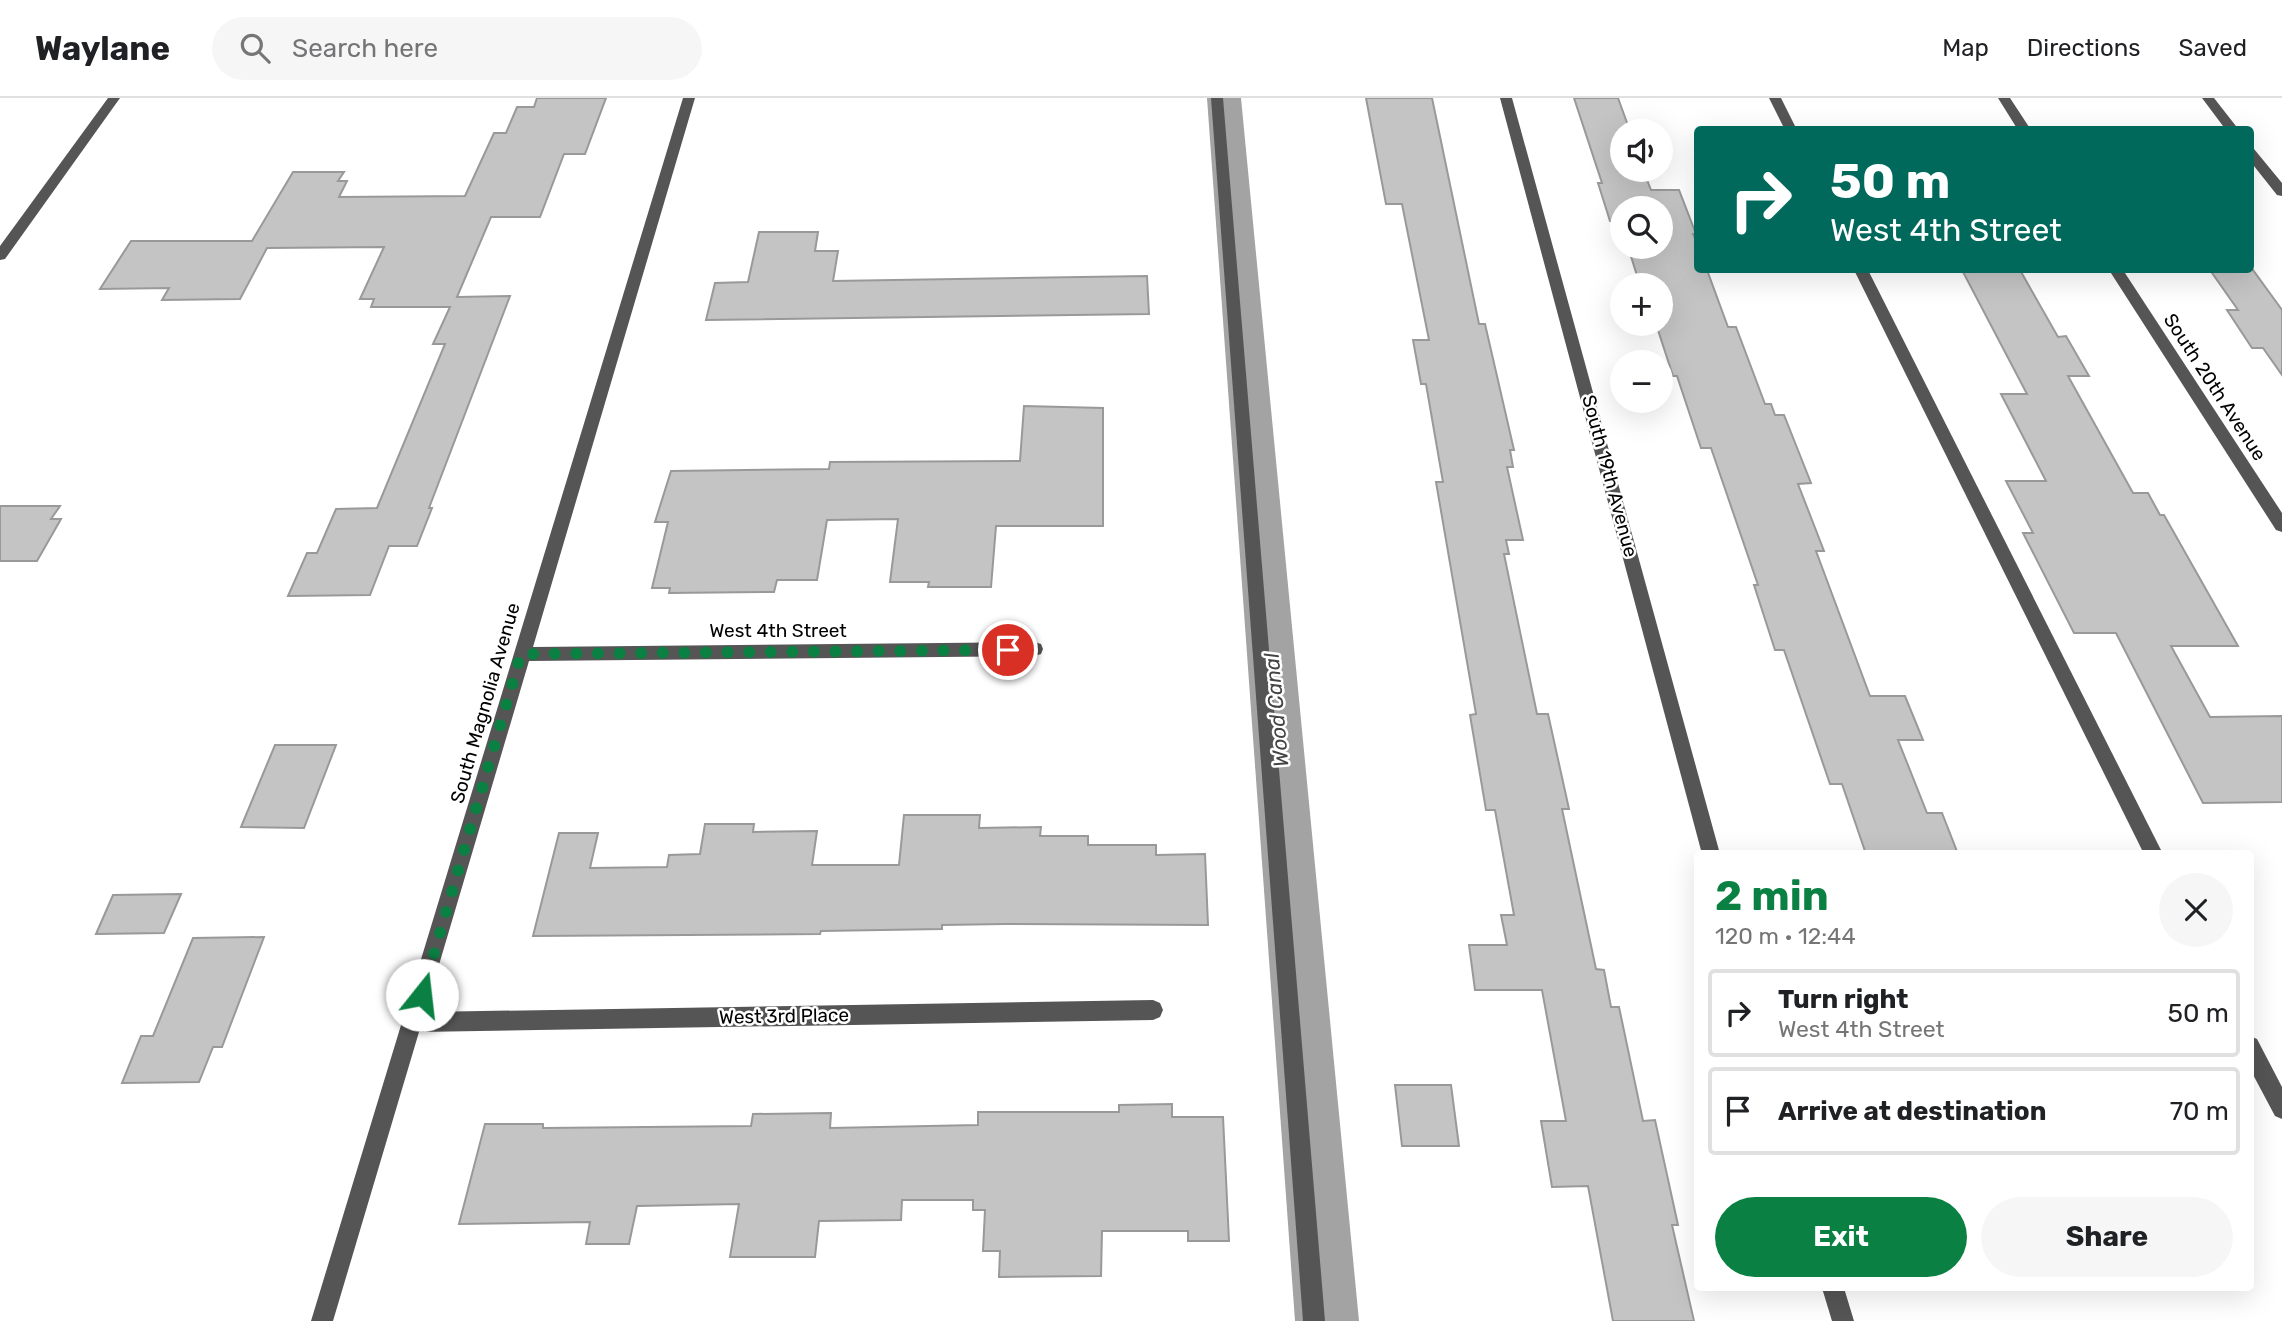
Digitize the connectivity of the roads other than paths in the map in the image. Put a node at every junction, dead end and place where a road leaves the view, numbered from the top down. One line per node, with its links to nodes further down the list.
1 (114, 98): 13 (street)
2 (689, 98): 18 (street, South Magnolia Avenue)
3 (1217, 98): 27 (street)
4 (1506, 98): 19 (street, South 19th Avenue)
5 (1775, 98): 8 (street)
6 (2004, 98): 9 (street)
7 (2208, 98): 10 (street)
8 (1789, 126)
9 (2022, 126)
10 (2230, 126)
11 (2254, 157): 12 (street)
12 (2282, 192)
13 (0, 256)
14 (1863, 273): 20 (street)
15 (2118, 273): 16 (street, South 20th Avenue)
16 (2282, 526)
17 (1035, 649): 18 (street, West 4th Street)
18 (521, 654): 22 (street, South Magnolia Avenue)
19 (1710, 850)
20 (2152, 850)
21 (1153, 1010): 22 (street, West 3rd Place)
22 (414, 1021): 26 (street, South Magnolia Avenue)
23 (2254, 1054): 24 (street)
24 (2282, 1109)
25 (1834, 1291): 28 (street)
26 (323, 1321)
27 (1314, 1321)
28 (1843, 1321)

